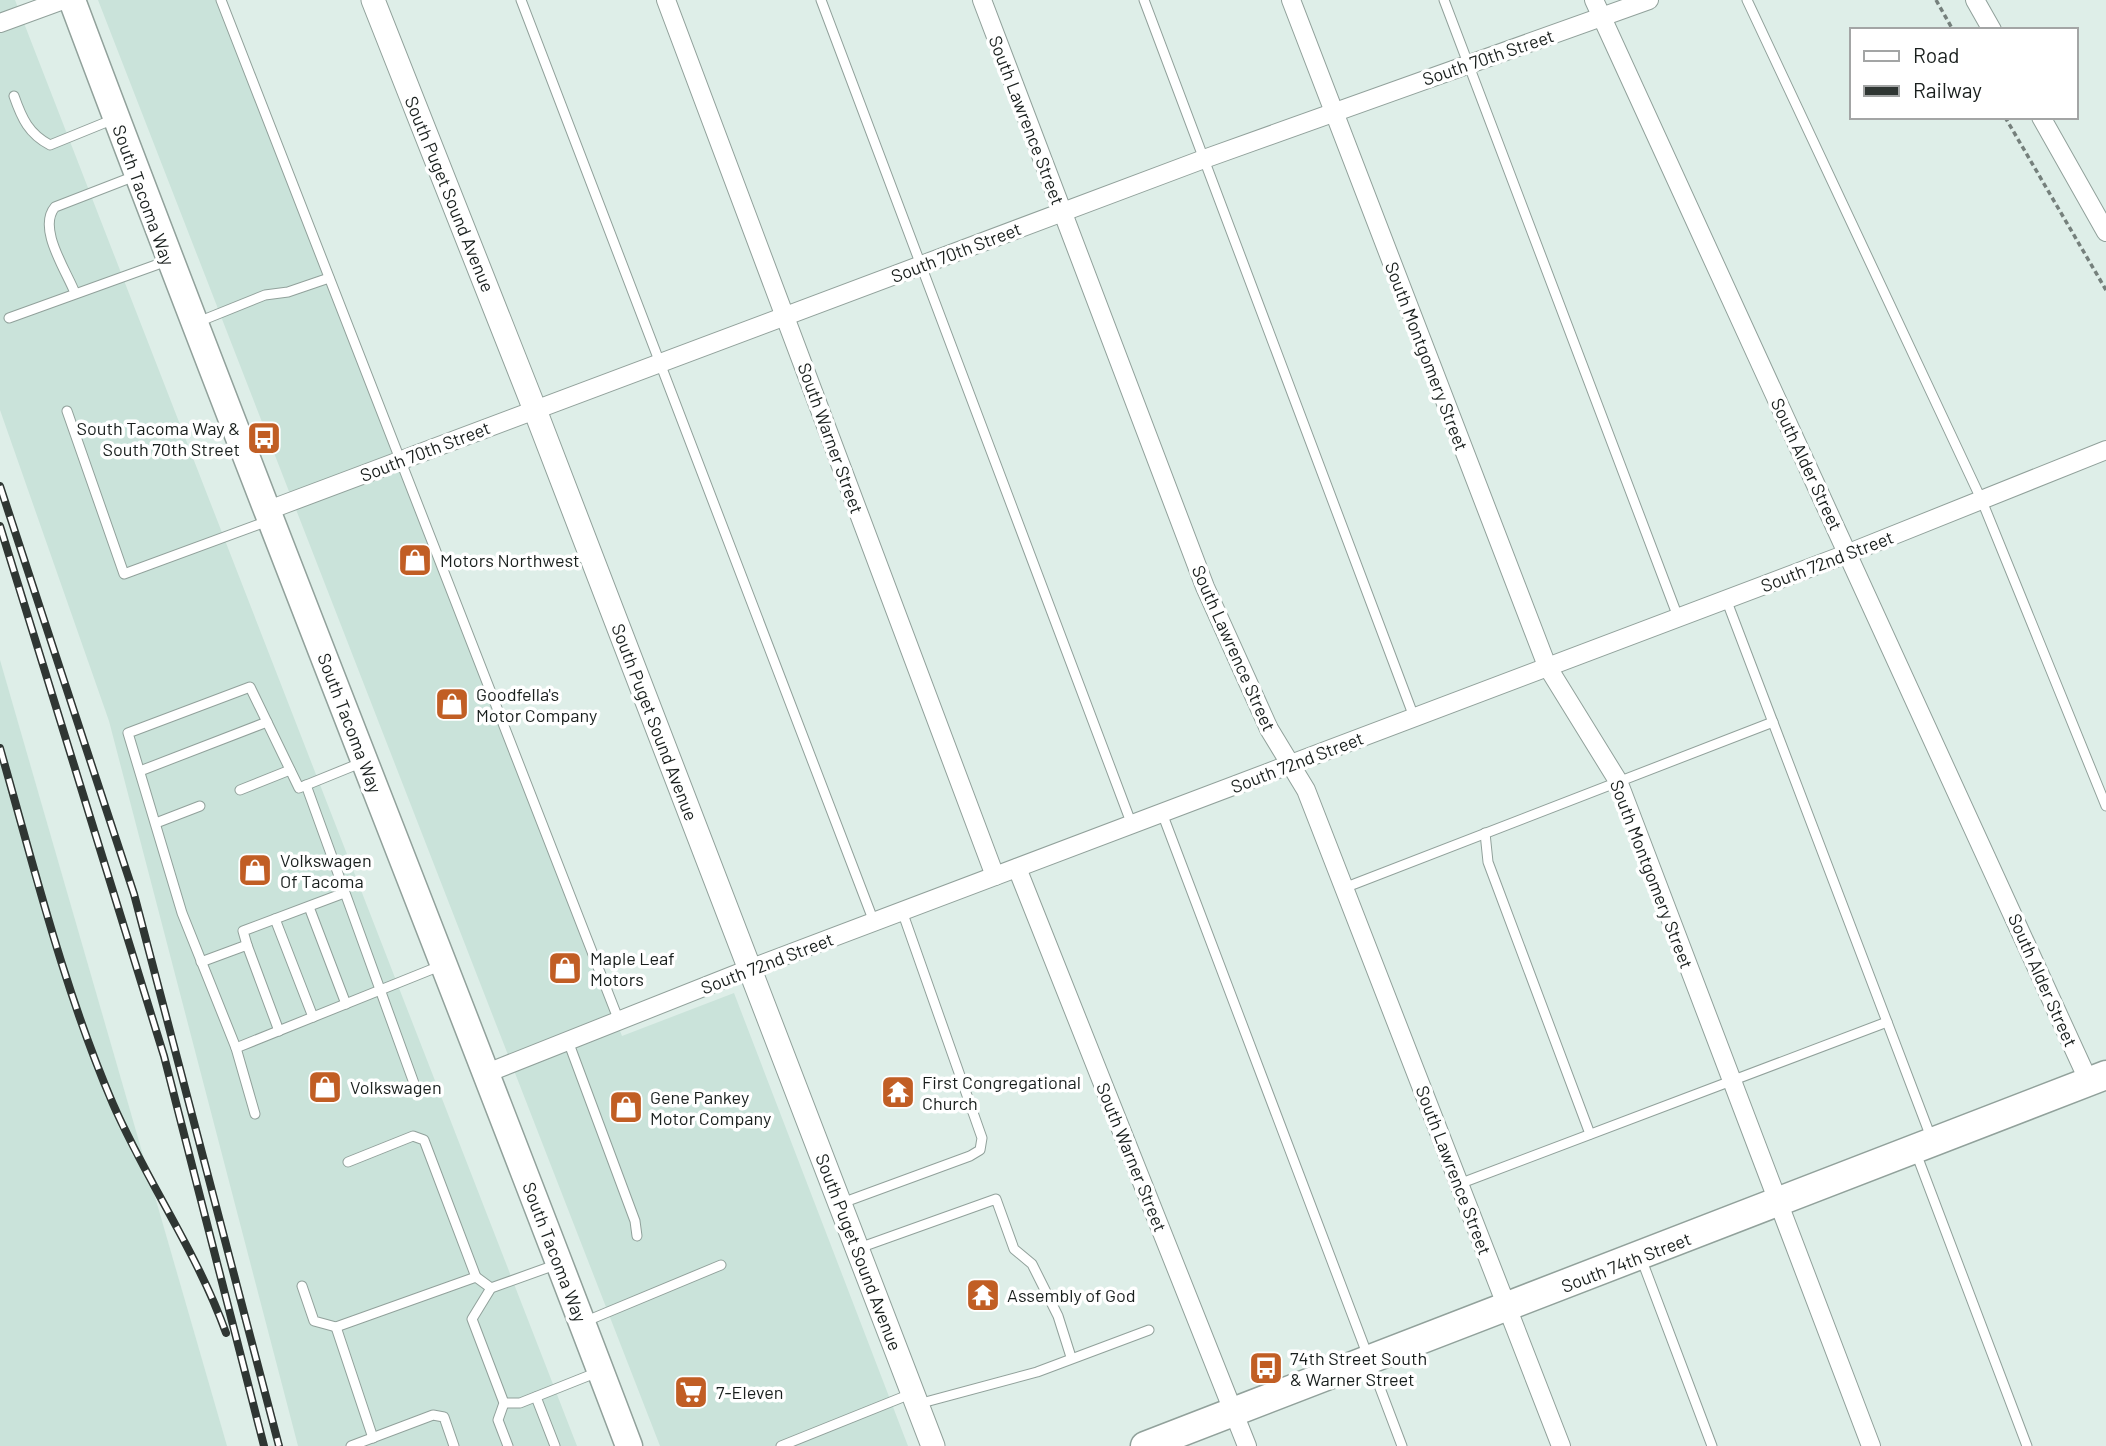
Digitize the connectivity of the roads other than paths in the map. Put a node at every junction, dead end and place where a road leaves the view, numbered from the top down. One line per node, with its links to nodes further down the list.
1 (63, 0): 17 (street)
2 (72, 0): 22 (main road, South Tacoma Way)
3 (221, 0): 30 (lane)
4 (373, 0): 36 (street, South Puget Sound Avenue)
5 (521, 0): 35 (lane)
6 (666, 0): 32 (street, South Warner Street)
7 (821, 0): 29 (lane)
8 (982, 0): 26 (street, South Lawrence Street)
9 (1144, 0): 24 (lane)
10 (1291, 0): 21 (street, South Montgomery Street)
11 (1444, 0): 19 (lane)
12 (1594, 0): 16 (street, South Alder Street)
13 (1649, 0): 16 (street, South 70th Street)
14 (1747, 0): 40 (lane)
15 (1975, 0): 18 (street)
16 (1601, 18): 19 (street, South 70th Street); 42 (street, South Alder Street)
17 (0, 23)
18 (1991, 28)
19 (1467, 63): 21 (street, South 70th Street); 44 (lane)
20 (14, 96): 22 (lane)
21 (1332, 113): 24 (street, South 70th Street); 45 (street, South Montgomery Street)
22 (116, 119): 25 (main road, South Tacoma Way)
23 (2042, 119): 27 (street)
24 (1204, 159): 26 (street, South 70th Street); 46 (lane)
25 (137, 175): 28 (main road, South Tacoma Way); 31 (lane)
26 (1062, 212): 29 (street, South 70th Street); 50 (street, South Lawrence Street)
27 (2106, 232)
28 (169, 260): 31 (lane); 34 (main road, South Tacoma Way)
29 (920, 265): 32 (street, South 70th Street); 60 (lane)
30 (329, 278): 34 (lane); 39 (lane)
31 (75, 293): 33 (lane)
32 (785, 316): 35 (street, South 70th Street); 63 (street, South Warner Street)
33 (9, 318)
34 (194, 324): 41 (main road, South Tacoma Way)
35 (660, 363): 36 (street, South 70th Street); 69 (lane)
36 (535, 410): 39 (street, South 70th Street); 73 (street, South Puget Sound Avenue)
37 (67, 411): 41 (lane)
38 (2106, 450): 40 (street, South 72nd Street)
39 (400, 460): 41 (street, South 70th Street); 77 (lane)
40 (1982, 501): 42 (street, South 72nd Street); 57 (lane)
41 (268, 515): 49 (main road, South Tacoma Way)
42 (1849, 553): 43 (street, South 72nd Street); 83 (street, South Alder Street)
43 (1726, 599): 44 (street, South 72nd Street); 48 (lane)
44 (1678, 617): 45 (street, South 72nd Street)
45 (1547, 666): 46 (street, South 72nd Street); 53 (street, South Montgomery Street)
46 (1414, 717): 50 (street, South 72nd Street)
47 (267, 722): 51 (lane); 52 (lane); 52 (lane)
48 (1773, 722): 53 (lane); 78 (lane)
49 (365, 761): 54 (lane); 72 (main road, South Tacoma Way)
50 (1291, 764): 58 (street, South 72nd Street); 64 (street, South Lawrence Street)
51 (290, 770): 54 (lane); 55 (lane)
52 (140, 771): 59 (lane)
53 (1618, 781): 61 (lane); 84 (street, South Montgomery Street)
54 (306, 785): 65 (lane)
55 (240, 790)
56 (200, 806): 59 (lane)
57 (2106, 806)
58 (1163, 813): 60 (street, South 72nd Street); 106 (lane)
59 (156, 823): 71 (lane)
60 (1132, 825): 62 (street, South 72nd Street)
61 (1485, 833): 64 (lane); 87 (lane)
62 (1017, 868): 63 (street, South 72nd Street); 111 (street, South Warner Street)
63 (995, 876): 67 (street, South 72nd Street)
64 (1344, 888): 90 (street, South Lawrence Street)
65 (344, 893): 66 (lane); 74 (lane)
66 (309, 907): 68 (lane); 75 (lane)
67 (902, 912): 69 (street, South 72nd Street); 91 (lane)
68 (275, 919): 70 (lane); 76 (lane)
69 (874, 922): 73 (street, South 72nd Street)
70 (247, 945): 71 (lane); 79 (lane)
71 (201, 962): 81 (lane)
72 (445, 964): 74 (lane); 82 (main road, South Tacoma Way)
73 (749, 968): 77 (street, South 72nd Street); 91 (street, South Puget Sound Avenue)
74 (379, 991): 75 (lane); 85 (lane)
75 (346, 1004): 76 (lane)
76 (313, 1017): 79 (lane)
77 (619, 1021): 80 (street, South 72nd Street)
78 (1887, 1022): 84 (lane); 88 (lane)
79 (279, 1031): 81 (lane)
80 (568, 1041): 82 (street, South 72nd Street); 93 (lane)
81 (236, 1048): 86 (lane)
82 (488, 1073): 96 (main road, South Tacoma Way)
83 (2097, 1079): 88 (main road, South 74th Street)
84 (1731, 1081): 87 (lane); 92 (street, South Montgomery Street)
85 (415, 1086)
86 (255, 1114)
87 (1590, 1134): 90 (lane)
88 (1924, 1147): 92 (main road, South 74th Street); 126 (lane)
89 (348, 1162): 98 (lane)
90 (1459, 1184): 101 (street, South Lawrence Street)
91 (840, 1203): 94 (street, South Puget Sound Avenue)
92 (1778, 1203): 95 (main road, South 74th Street); 125 (street, South Montgomery Street)
93 (637, 1236)
94 (857, 1249): 105 (lane); 109 (street, South Puget Sound Avenue)
95 (1640, 1256): 101 (main road, South 74th Street); 124 (lane)
96 (559, 1263): 100 (lane); 102 (main road, South Tacoma Way)
97 (721, 1265): 102 (lane)
98 (476, 1277): 100 (lane); 103 (lane)
99 (302, 1286): 103 (lane)
100 (491, 1288): 110 (lane)
101 (1508, 1307): 106 (main road, South 74th Street); 123 (street, South Lawrence Street)
102 (582, 1323): 107 (main road, South Tacoma Way)
103 (336, 1327): 112 (lane)
104 (1149, 1330): 105 (lane)
105 (1071, 1357): 109 (lane)
106 (1370, 1360): 111 (main road, South 74th Street); 122 (lane)
107 (600, 1371): 108 (lane); 117 (main road, South Tacoma Way)
108 (536, 1397): 110 (lane); 116 (lane)
109 (915, 1398): 118 (lane); 119 (street, South Puget Sound Avenue)
110 (504, 1403): 115 (lane)
111 (1234, 1412): 120 (main road, South 74th Street); 121 (street, South Warner Street)
112 (373, 1438): 113 (lane); 114 (lane)
113 (351, 1446)
114 (454, 1446)
115 (508, 1446)
116 (555, 1446)
117 (629, 1446)
118 (781, 1446)
119 (933, 1446)
120 (1145, 1446)
121 (1247, 1446)
122 (1402, 1446)
123 (1561, 1446)
124 (1713, 1446)
125 (1871, 1446)
126 (2027, 1446)

